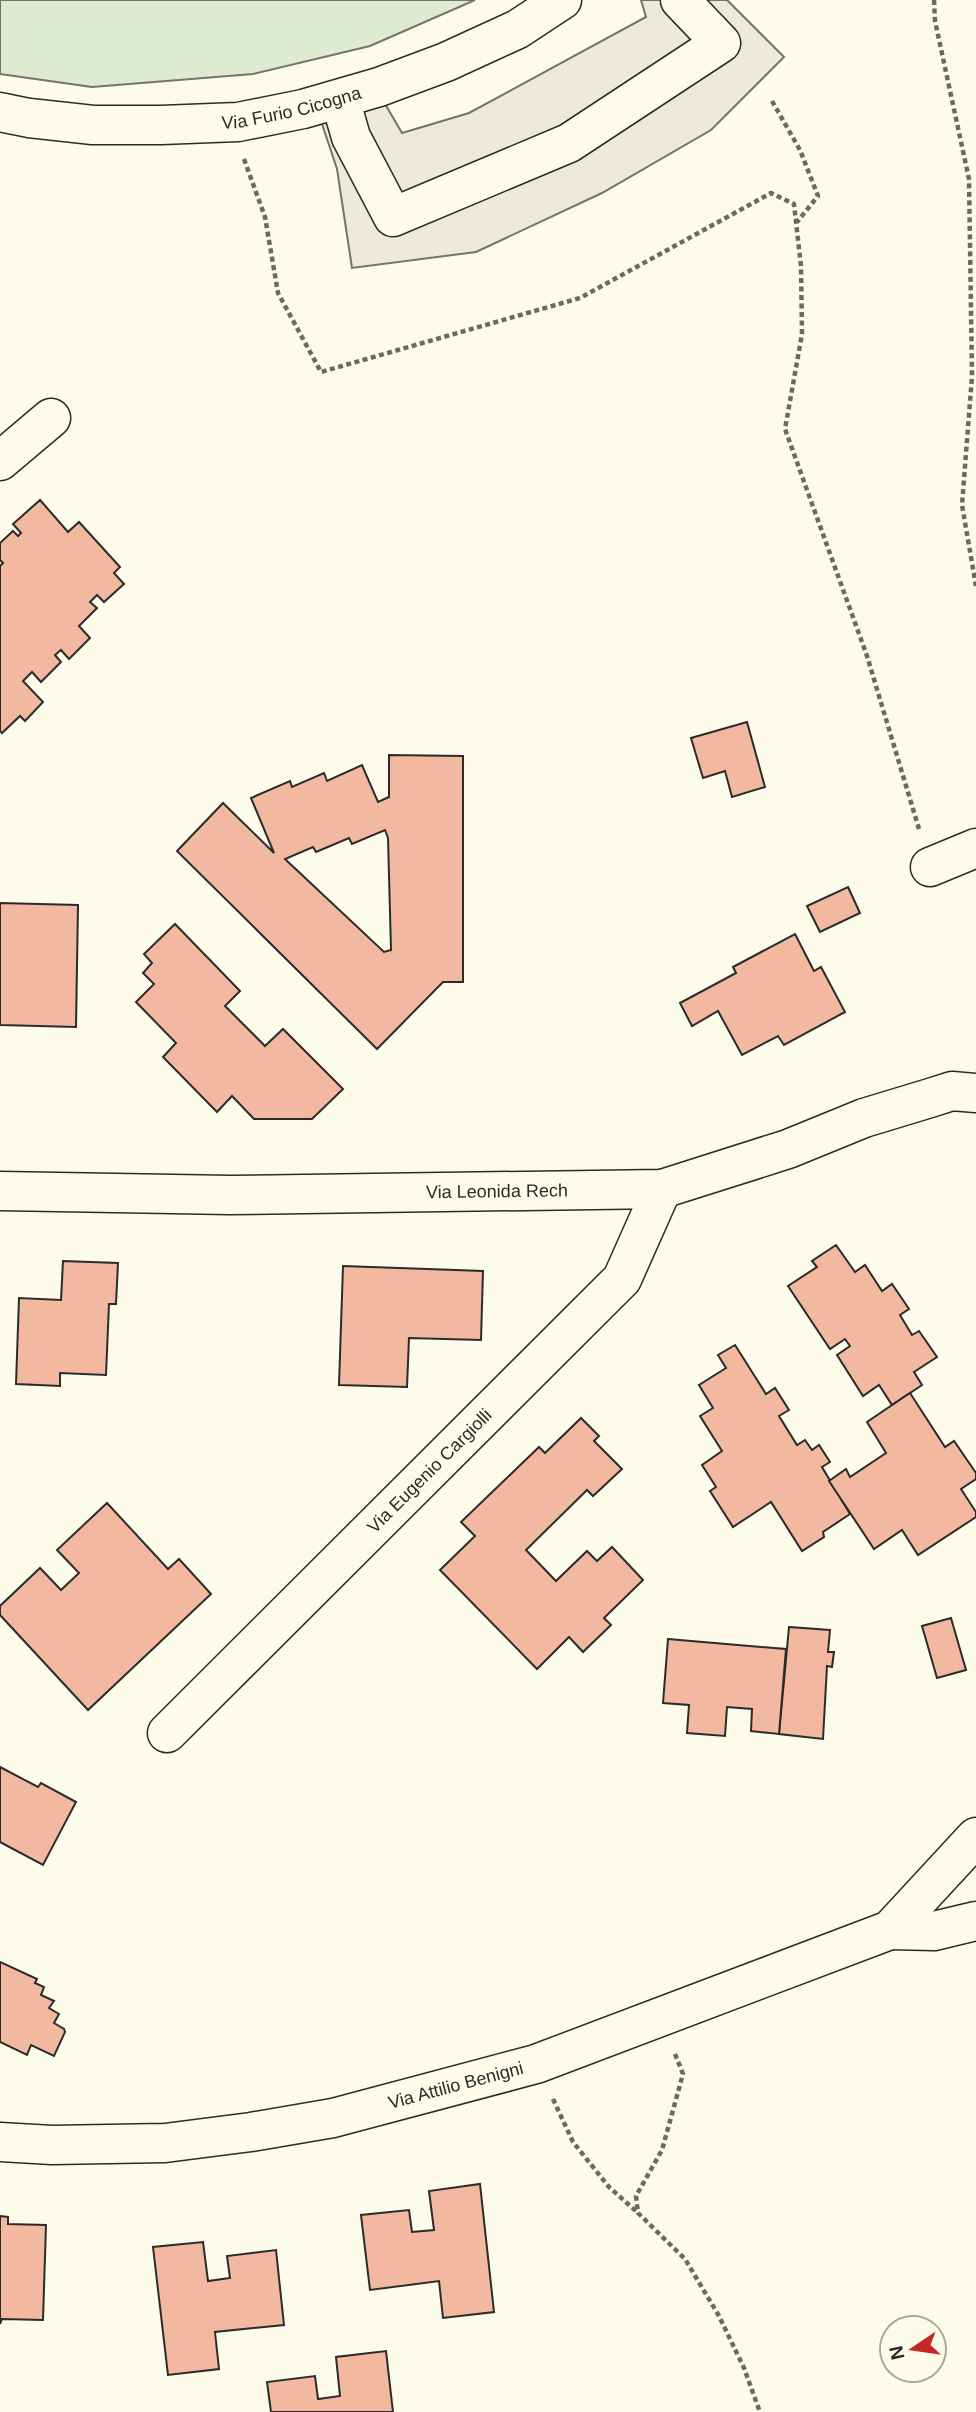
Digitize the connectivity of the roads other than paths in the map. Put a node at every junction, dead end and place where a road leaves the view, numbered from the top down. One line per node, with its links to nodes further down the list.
1 (562, 0): 3 (street, Via Furio Cicogna)
2 (680, 0): 3 (street)
3 (340, 99): 4 (street, Via Furio Cicogna)
4 (0, 112)
5 (51, 418): 6 (street)
6 (0, 461)
7 (976, 848): 8 (street)
8 (930, 867)
9 (976, 1093): 10 (street, Via Leonida Rech)
10 (662, 1189): 11 (street, Via Leonida Rech); 12 (street, Via Eugenio Cargiolli)
11 (0, 1191)
12 (167, 1733)
13 (976, 1837): 15 (street, Via Attilio Benigni)
14 (976, 1921): 15 (street, Via Attilio Benigni)
15 (890, 1930): 16 (street, Via Attilio Benigni)
16 (0, 2142)

